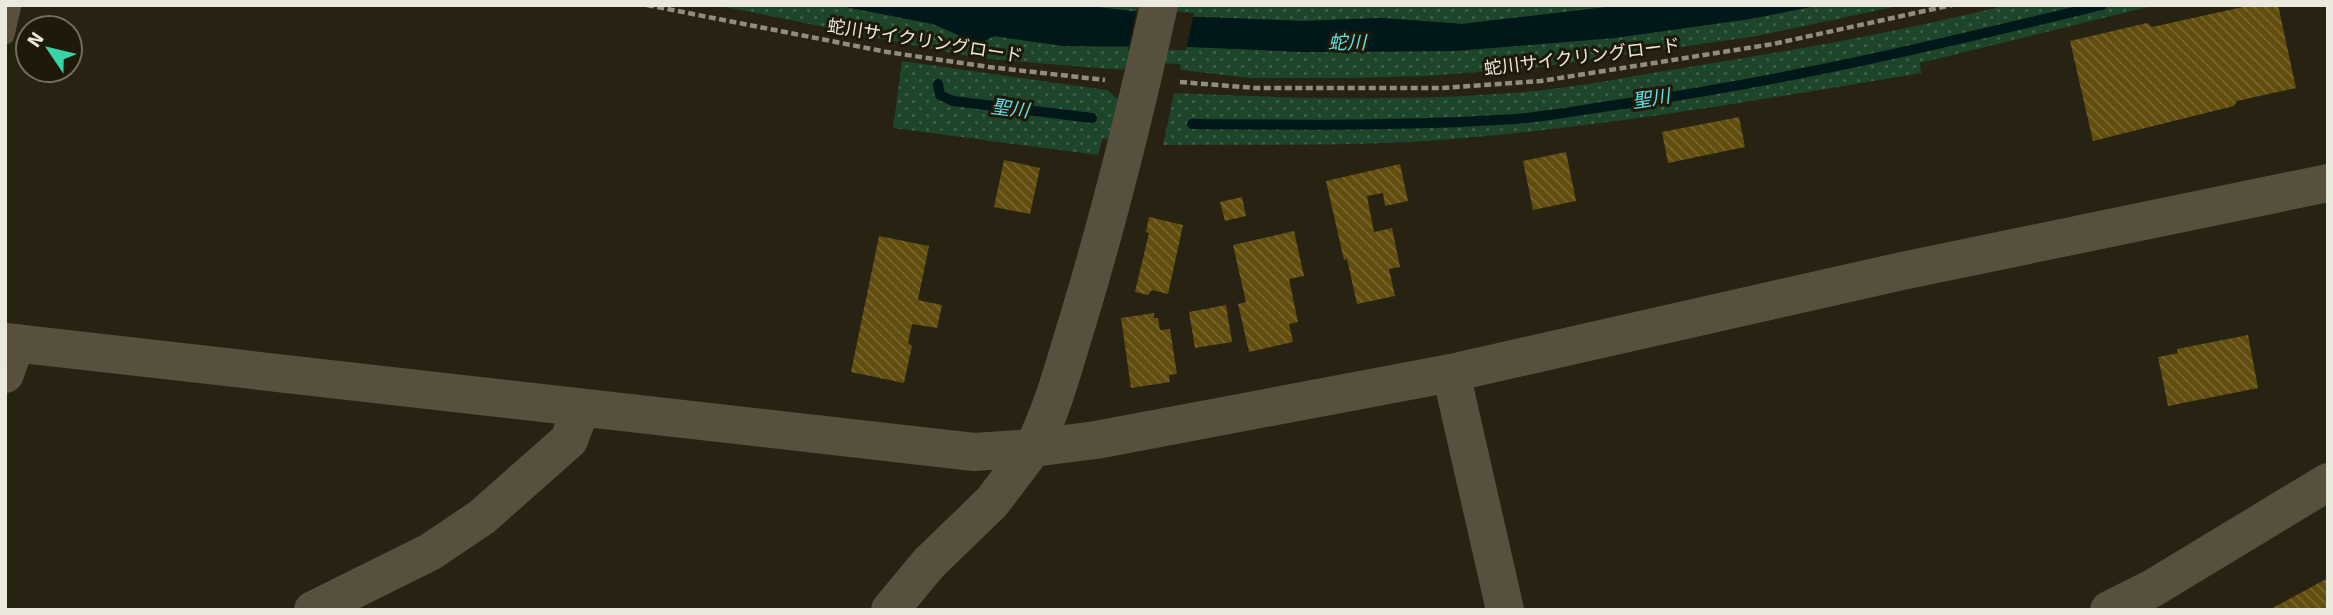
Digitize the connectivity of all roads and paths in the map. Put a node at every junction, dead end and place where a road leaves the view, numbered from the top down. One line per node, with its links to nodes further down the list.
1 (12, 5): 5 (lane)
2 (647, 5): 6 (path, 蛇川サイクリングロード)
3 (1159, 5): 6 (street)
4 (1952, 5): 6 (path, 蛇川サイクリングロード)
5 (5, 35)
6 (1144, 78): 11 (street)
7 (2328, 183): 9 (street)
8 (9, 353): 10 (street)
9 (1451, 373): 11 (street); 15 (street)
10 (581, 408): 11 (street); 13 (street)
11 (1033, 448): 14 (street)
12 (2328, 482): 16 (street)
13 (313, 610)
14 (890, 610)
15 (1505, 610)
16 (2109, 610)

